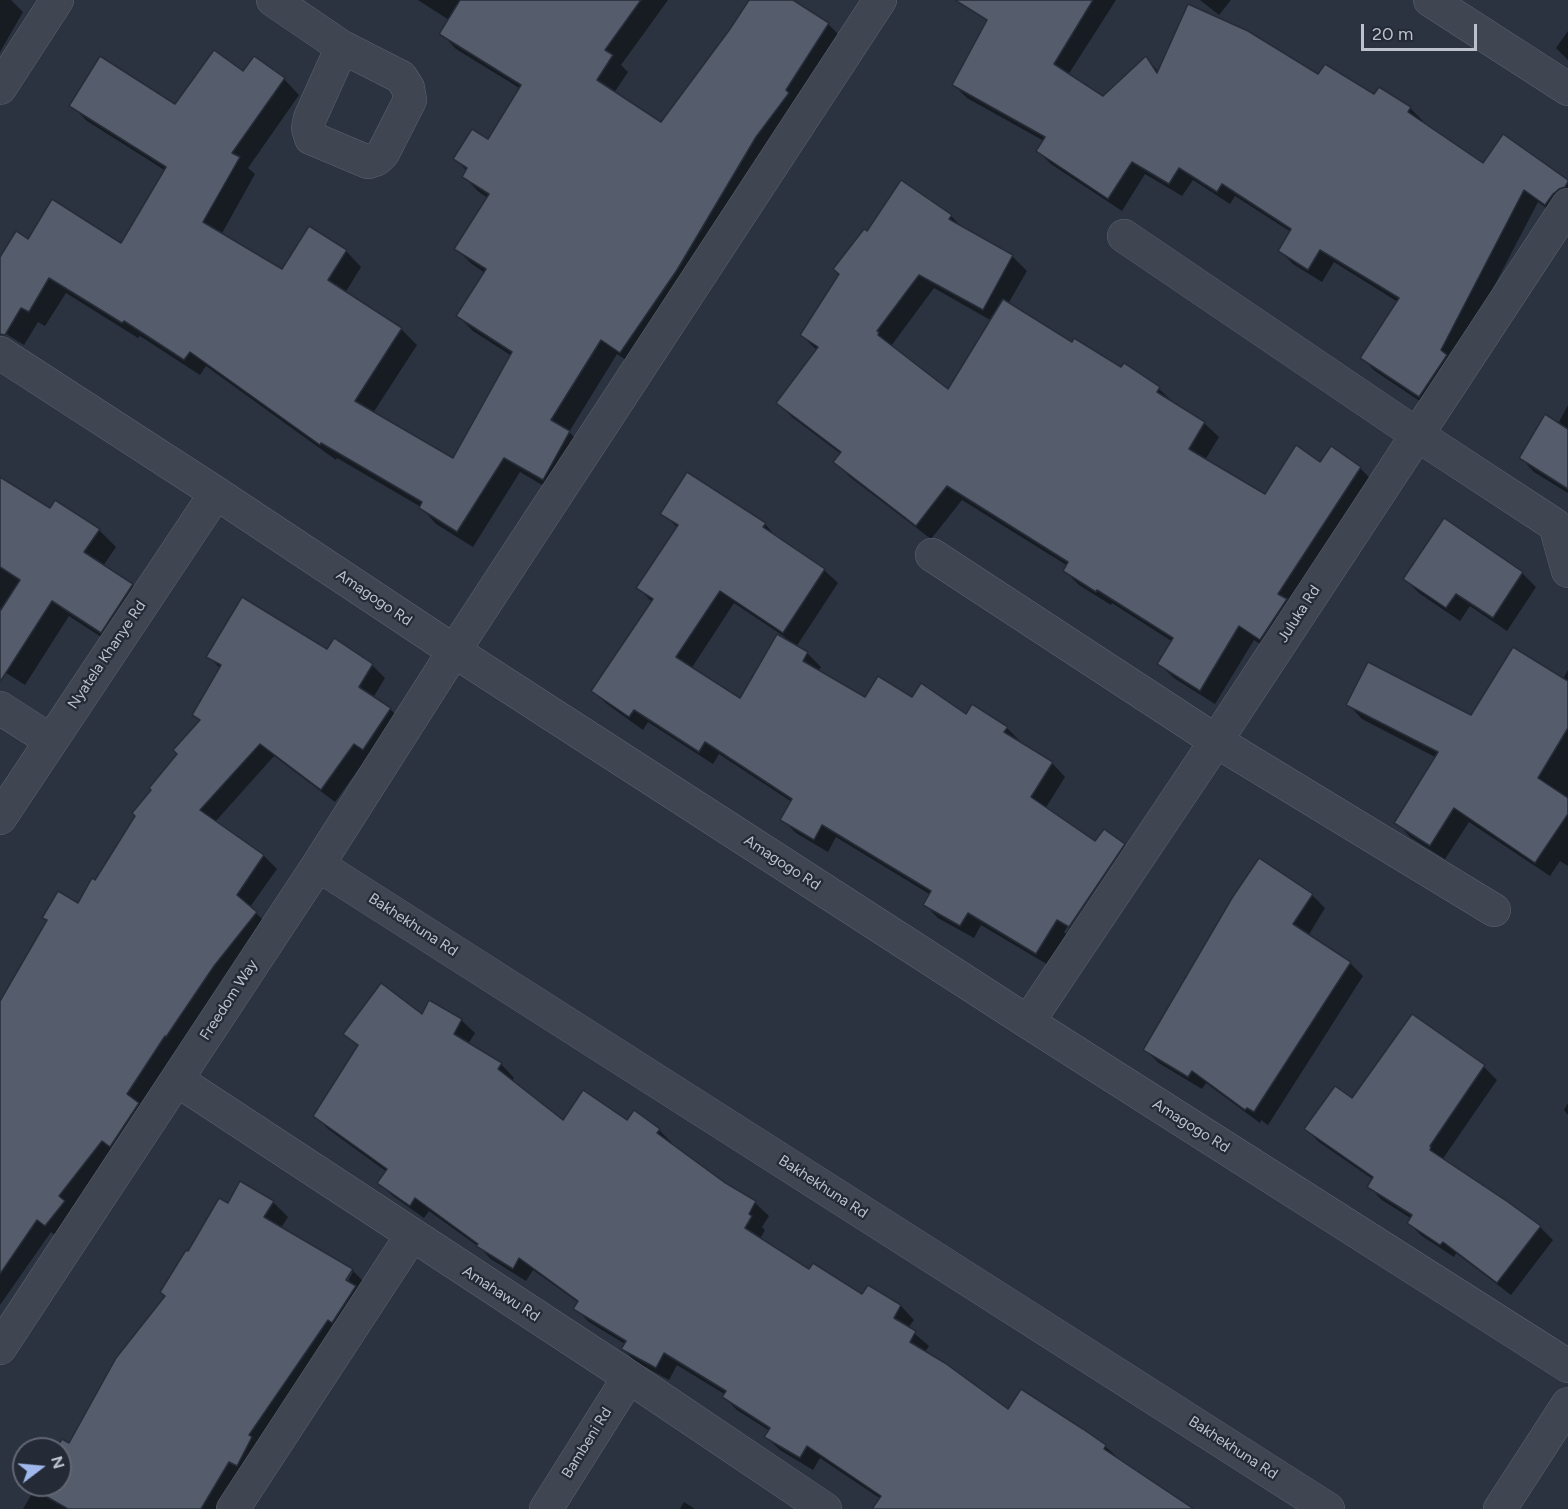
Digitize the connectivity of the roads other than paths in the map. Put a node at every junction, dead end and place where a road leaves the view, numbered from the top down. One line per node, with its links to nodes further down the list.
1 (57, 0): 6 (street)
2 (273, 0): 5 (street)
3 (880, 0): 16 (street, Freedom Way)
4 (1430, 0): 7 (street)
5 (342, 47)
6 (0, 88)
7 (1568, 89)
8 (1568, 205): 11 (street, Juluka Rd)
9 (1124, 236): 11 (street)
10 (0, 353): 12 (street, Amagogo Rd)
11 (1416, 434): 13 (street); 19 (street, Juluka Rd)
12 (216, 493): 16 (street, Amagogo Rd); 18 (street, Nyatela Khanye Rd)
13 (1561, 524): 15 (street)
14 (932, 555): 19 (street)
15 (1568, 571)
16 (454, 651): 21 (street, Freedom Way); 23 (street, Amagogo Rd)
17 (0, 708): 18 (street)
18 (50, 740): 20 (street, Nyatela Khanye Rd)
19 (1216, 741): 22 (street); 23 (street, Juluka Rd)
20 (0, 818)
21 (318, 865): 24 (street, Freedom Way); 33 (street, Bakhekhuna Rd)
22 (1494, 910)
23 (1028, 1022): 27 (street, Amagogo Rd)
24 (177, 1080): 25 (street, Amahawu Rd); 26 (street, Freedom Way)
25 (412, 1235): 28 (street, Amahawu Rd); 30 (street)
26 (0, 1348)
27 (1568, 1366)
28 (629, 1377): 31 (street, Bambeni Rd); 32 (street, Amahawu Rd)
29 (1568, 1404): 34 (street)
30 (233, 1509)
31 (546, 1509)
32 (825, 1509)
33 (1328, 1509)
34 (1500, 1509)

